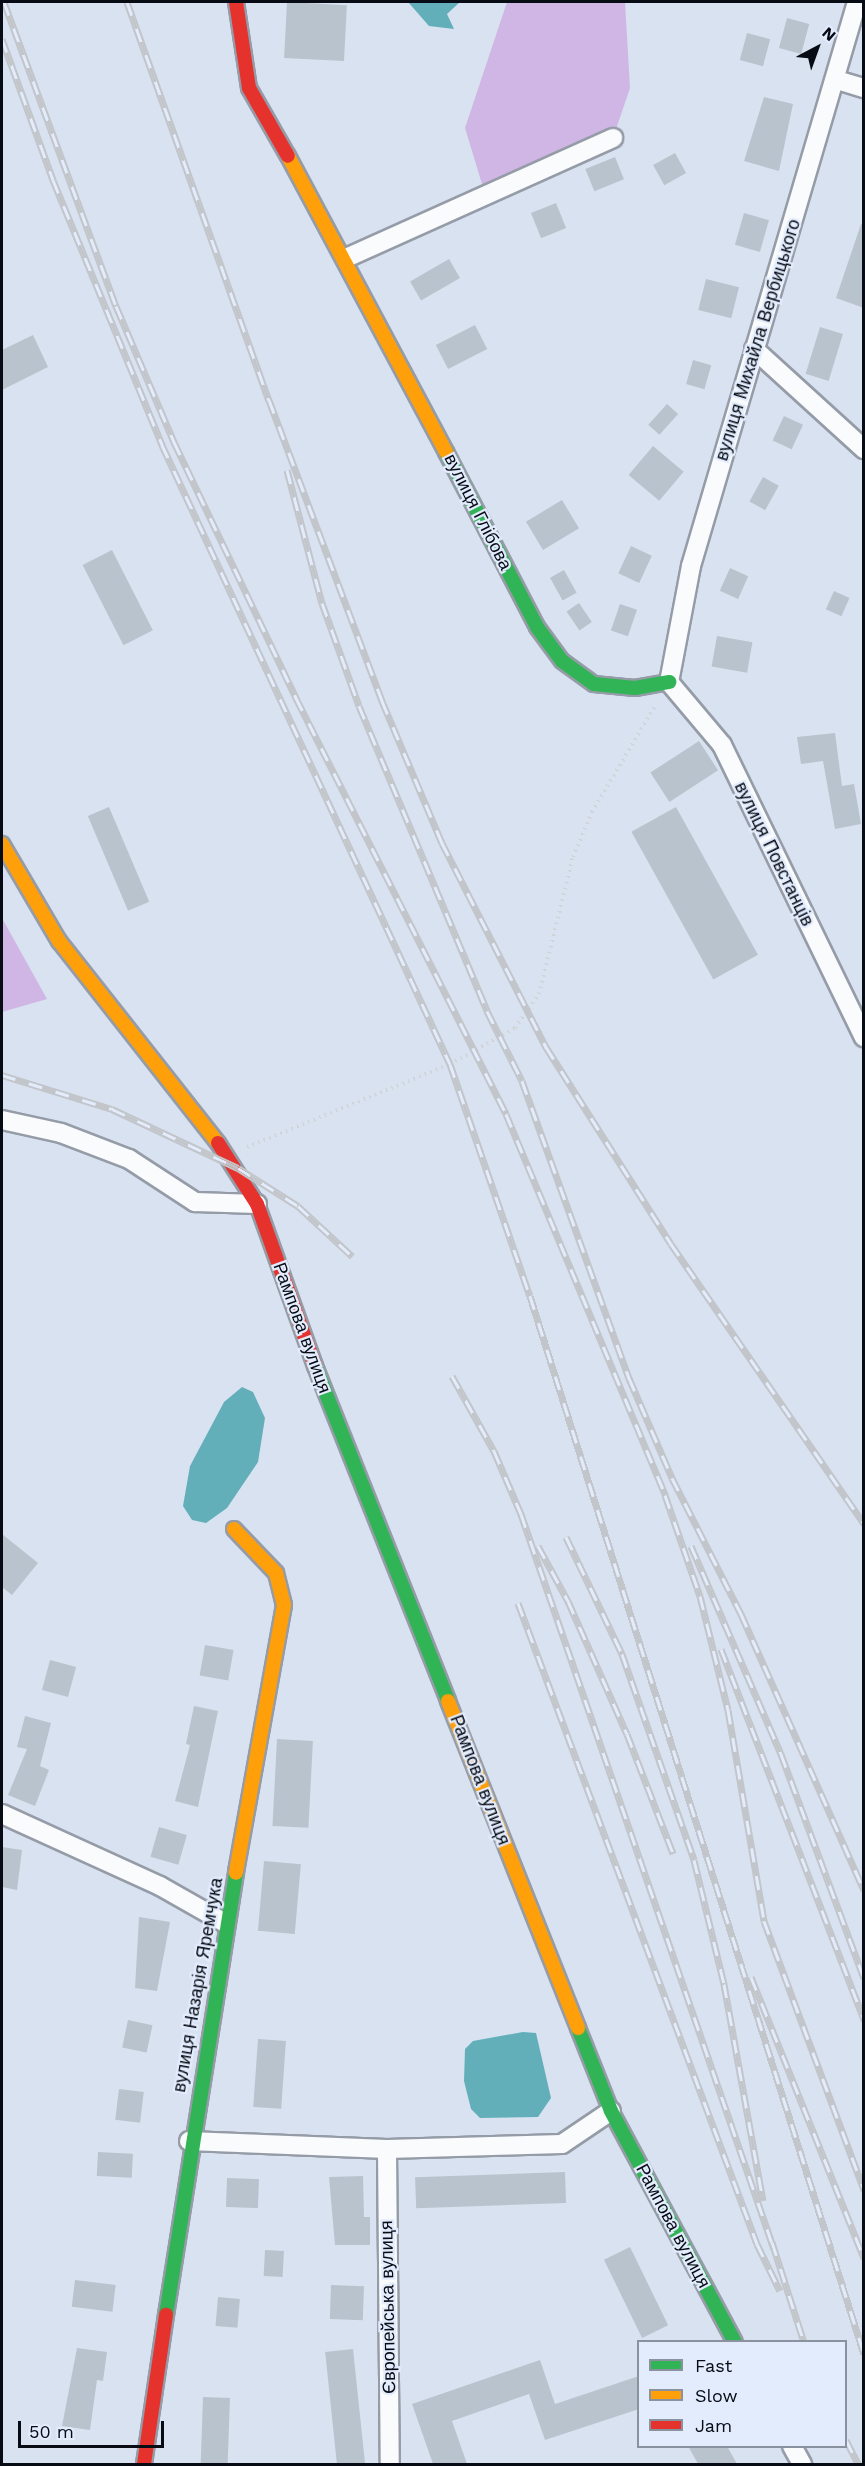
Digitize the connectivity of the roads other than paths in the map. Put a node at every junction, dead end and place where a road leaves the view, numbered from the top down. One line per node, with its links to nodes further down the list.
1 (236, 2): 6 (street, вулиця Глібова)
2 (857, 2): 3 (street, вулиця Михайла Вербицького)
3 (837, 80): 4 (street); 7 (street, вулиця Михайла Вербицького)
4 (864, 88)
5 (613, 138): 6 (street)
6 (346, 258): 9 (street, вулиця Глібова)
7 (754, 349): 8 (street); 9 (street, вулиця Михайла Вербицького)
8 (864, 449)
9 (669, 682): 11 (street, вулиця Повстанців)
10 (2, 844): 13 (street, Рампова вулиця)
11 (864, 1037)
12 (2, 1120): 13 (street)
13 (257, 1204): 17 (street, Рампова вулиця)
14 (234, 1529): 16 (street, вулиця Назарія Яремчука)
15 (2, 1814): 16 (street)
16 (225, 1923): 18 (street, вулиця Назарія Яремчука)
17 (611, 2111): 19 (street); 20 (street, Рампова вулиця)
18 (189, 2140): 19 (street); 22 (street, вулиця Назарія Яремчука)
19 (387, 2149): 23 (street, Європейська вулиця)
20 (734, 2340)
21 (793, 2448): 24 (street)
22 (144, 2464)
23 (390, 2464)
24 (802, 2464)

